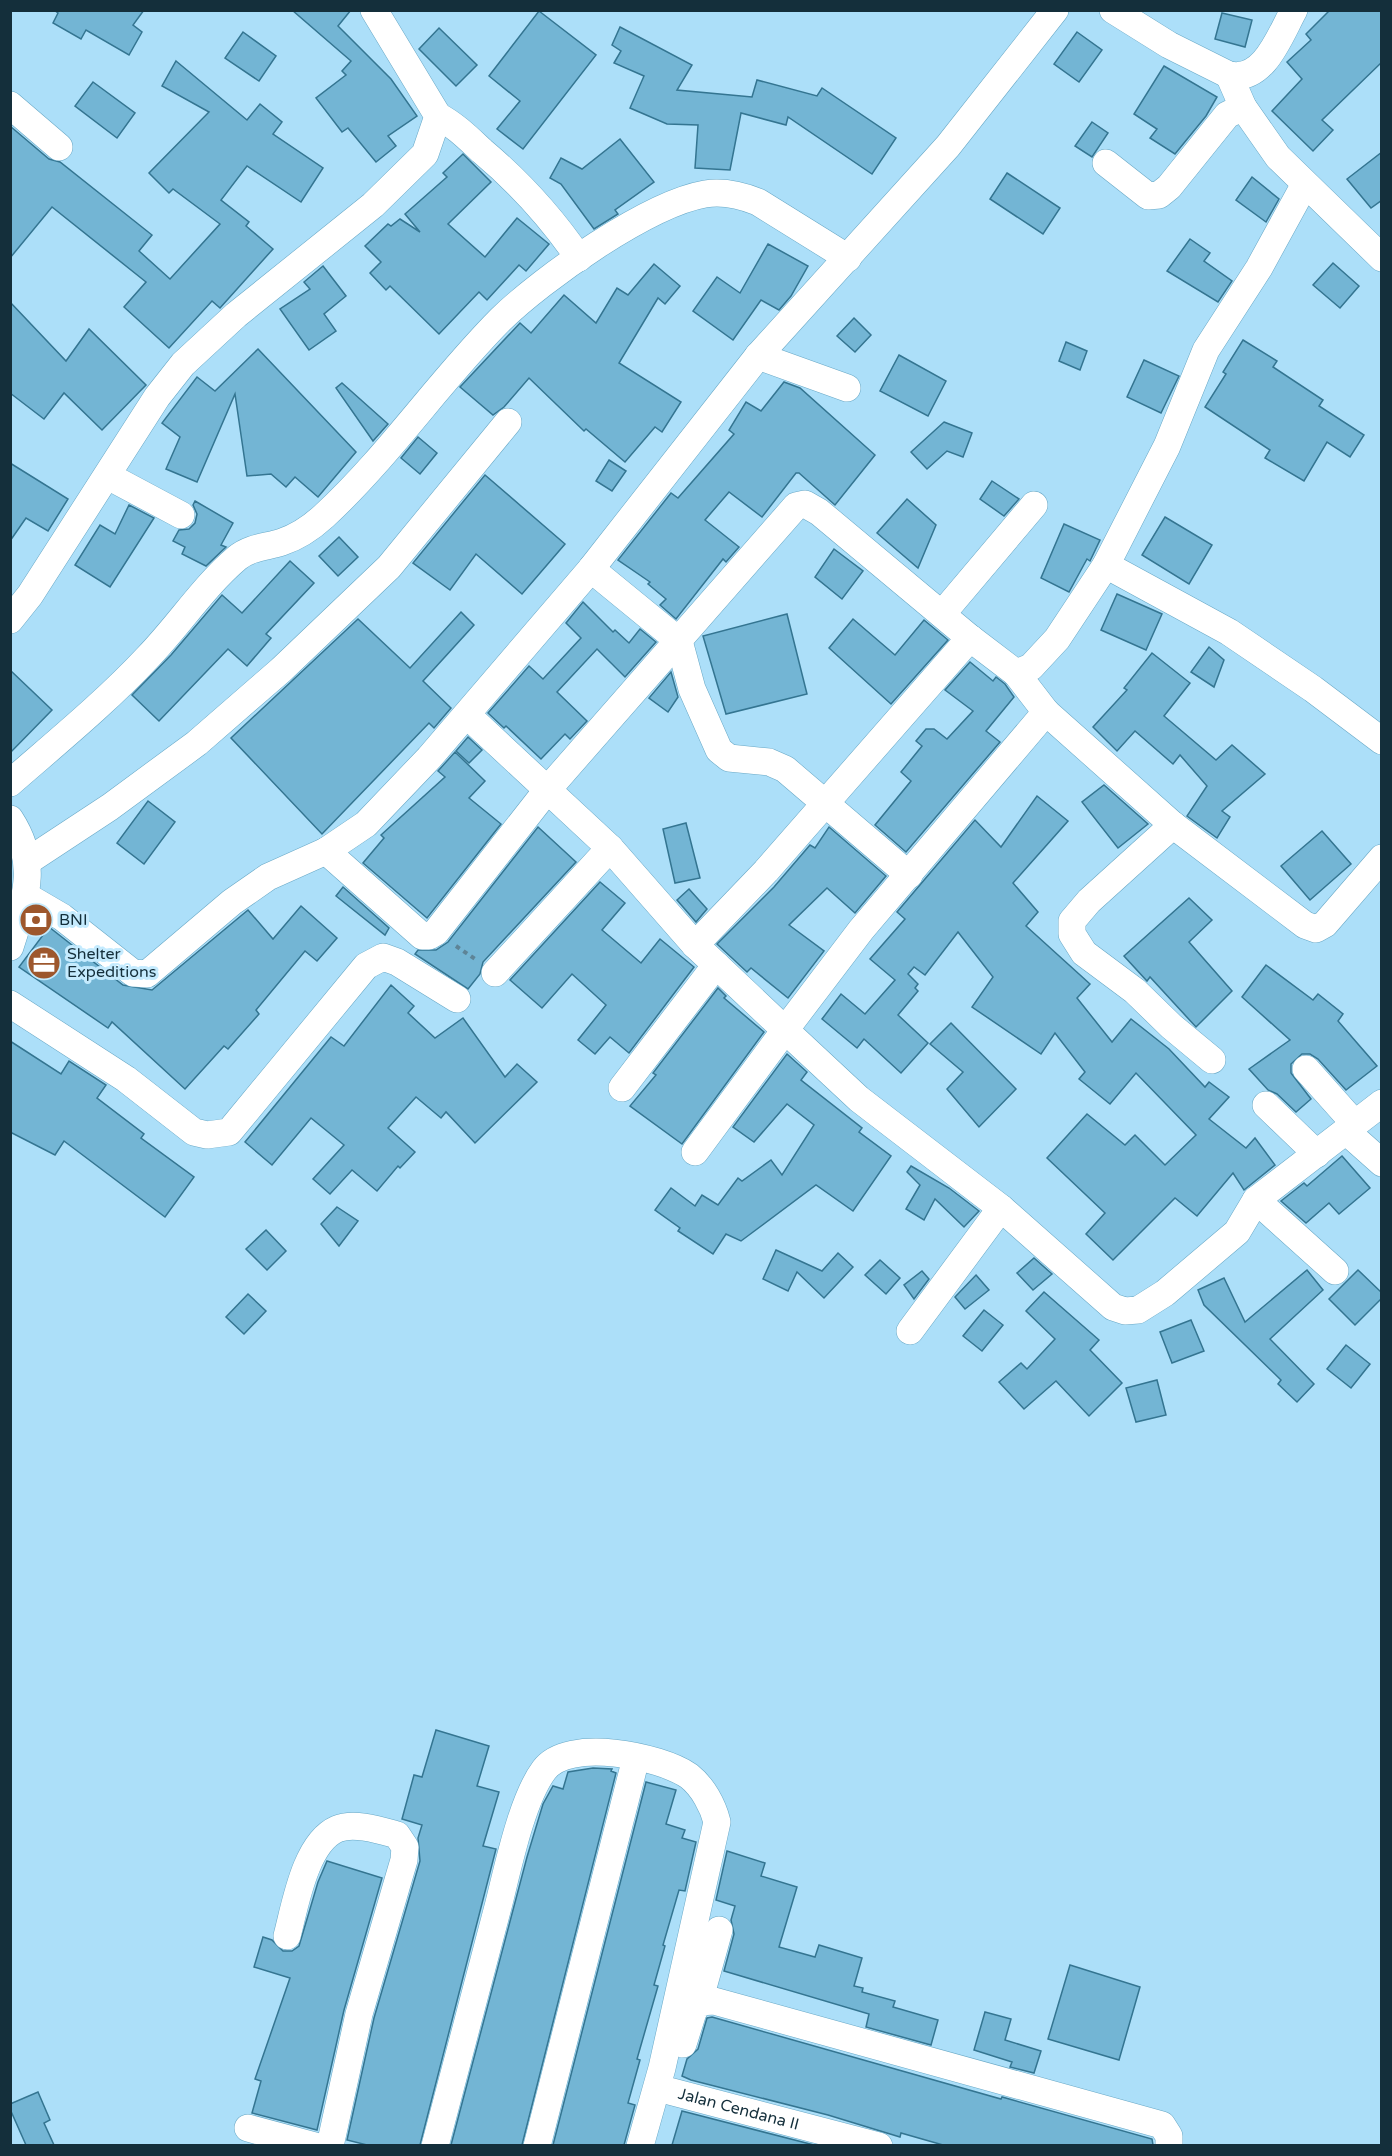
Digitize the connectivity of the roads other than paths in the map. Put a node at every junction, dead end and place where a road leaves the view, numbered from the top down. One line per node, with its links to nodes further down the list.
1 (1055, 10): 13 (street)
2 (1113, 10): 5 (street)
3 (1294, 10): 5 (street)
4 (379, 13): 8 (street)
5 (1229, 75): 7 (street)
6 (10, 105): 9 (street)
7 (1243, 107): 10 (street); 11 (street)
8 (438, 116): 12 (street); 18 (street)
9 (59, 147)
10 (1106, 163)
11 (1305, 184): 14 (street); 21 (street)
12 (579, 258): 13 (street); 31 (street)
13 (848, 258): 15 (street)
14 (1382, 258)
15 (758, 356): 16 (street); 22 (street)
16 (847, 388)
17 (508, 422): 39 (street)
18 (108, 476): 20 (street); 24 (street)
19 (1034, 505): 23 (street)
20 (181, 515)
21 (1106, 565): 27 (street); 30 (street)
22 (591, 569): 26 (street); 29 (street)
23 (942, 614): 25 (street); 26 (street)
24 (10, 621)
25 (970, 638): 27 (street); 33 (street)
26 (679, 641): 32 (street); 33 (street)
27 (1017, 673): 28 (street)
28 (1046, 712): 35 (street); 40 (street)
29 (467, 715): 32 (street); 37 (street)
30 (1382, 741)
31 (10, 783)
32 (548, 789): 36 (street); 37 (street)
33 (825, 804): 40 (street); 42 (street)
34 (10, 819): 39 (street)
35 (1173, 825): 38 (street); 49 (street)
36 (610, 848): 42 (street); 45 (street)
37 (326, 851): 41 (street)
38 (1382, 858)
39 (28, 861): 41 (street)
40 (909, 875): 48 (street)
41 (26, 896): 43 (street)
42 (695, 945): 44 (street)
43 (10, 947)
44 (716, 965): 48 (street); 51 (street)
45 (495, 973)
46 (457, 999): 47 (street)
47 (10, 1004)
48 (785, 1030): 54 (street); 58 (street)
49 (1212, 1060)
50 (1306, 1069): 53 (street)
51 (622, 1088)
52 (1266, 1106): 55 (street)
53 (1367, 1119): 55 (street); 56 (street)
54 (695, 1152)
55 (1317, 1154): 57 (street)
56 (1382, 1163)
57 (1256, 1200): 58 (street); 59 (street)
58 (1001, 1209): 60 (street)
59 (1335, 1270)
60 (910, 1331)
61 (636, 1758): 69 (street); 70 (street); 71 (street)
62 (719, 1930): 64 (street)
63 (287, 1936): 68 (street)
64 (707, 2002): 65 (street); 74 (street)
65 (669, 2091): 72 (street); 73 (street, Jalan Cendana II)
66 (248, 2128): 67 (street)
67 (315, 2145)
68 (330, 2145)
69 (435, 2145)
70 (537, 2145)
71 (640, 2145)
72 (655, 2145)
73 (879, 2145)
74 (1169, 2145)

